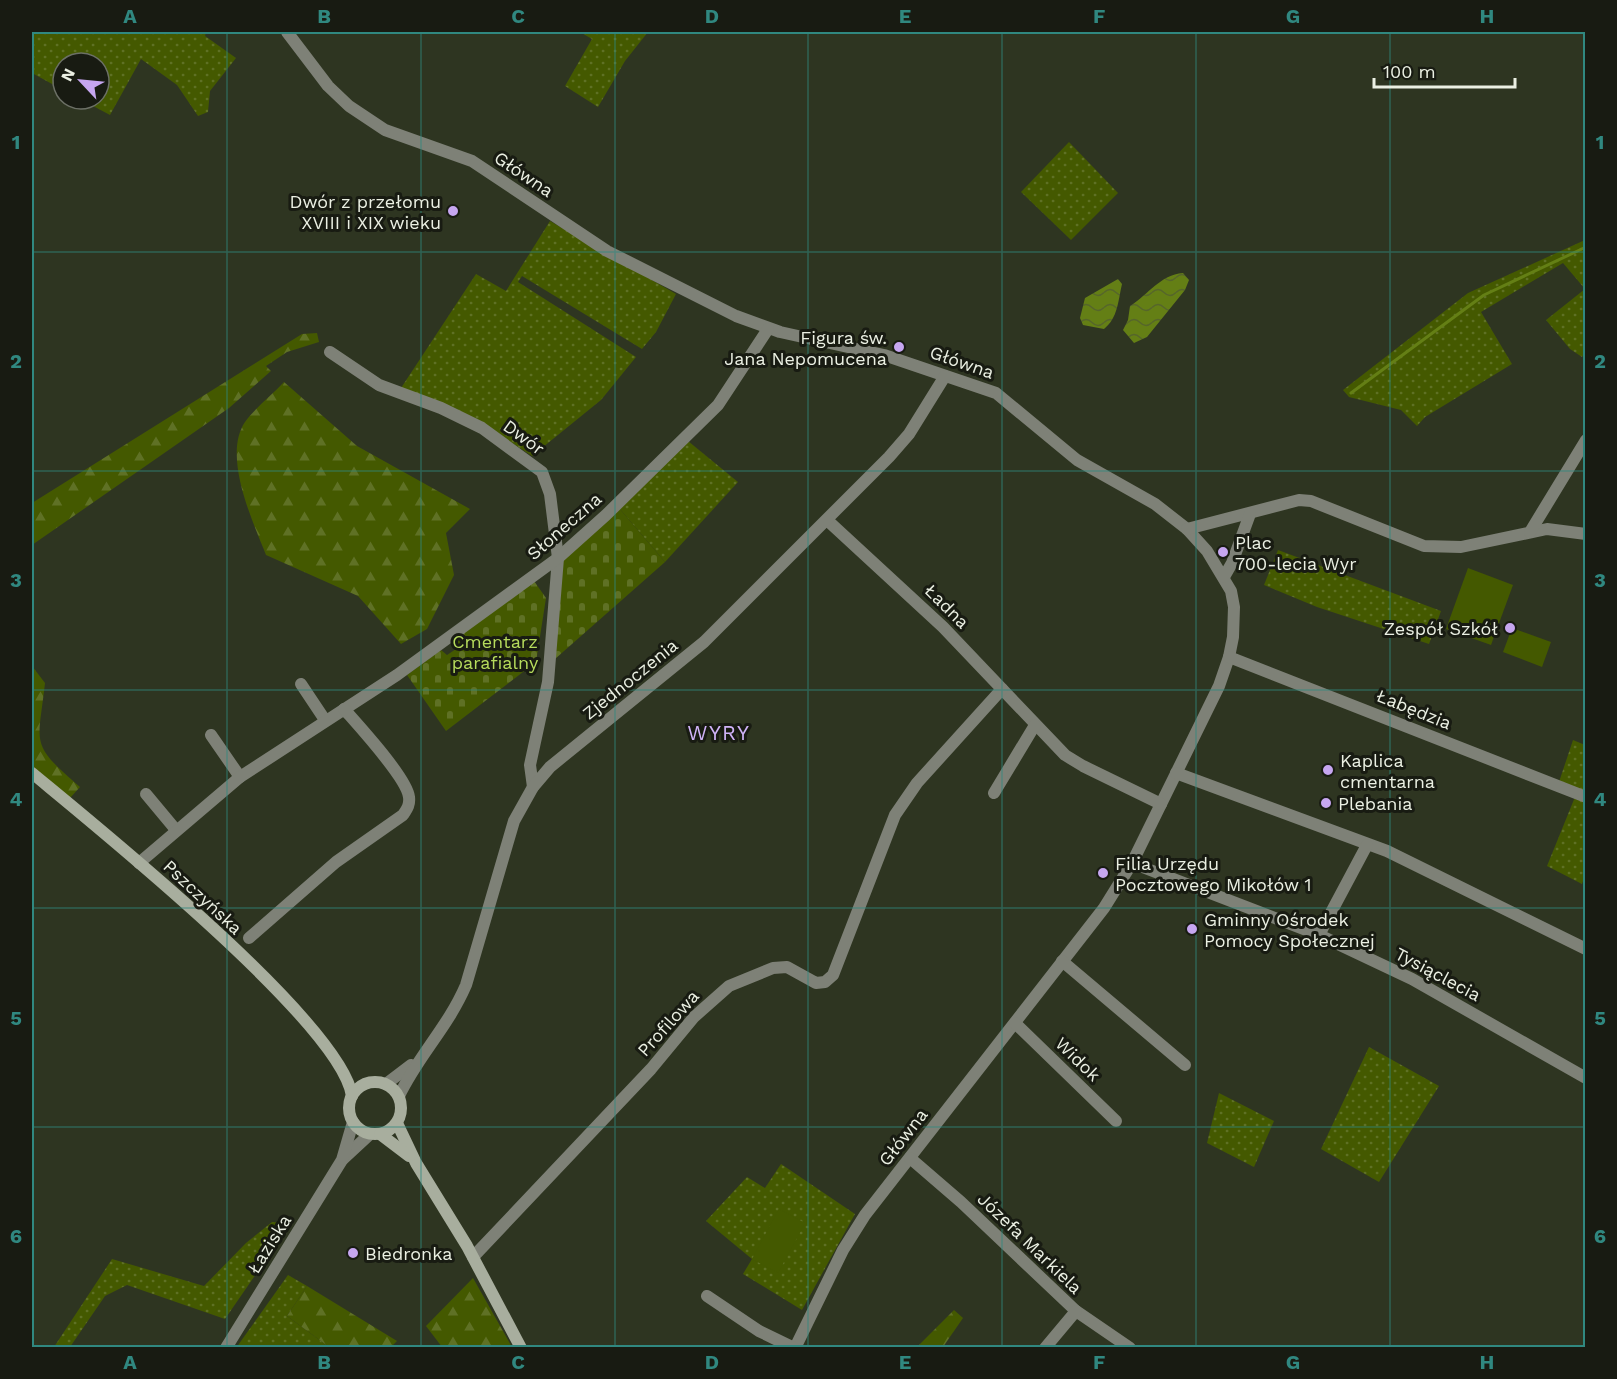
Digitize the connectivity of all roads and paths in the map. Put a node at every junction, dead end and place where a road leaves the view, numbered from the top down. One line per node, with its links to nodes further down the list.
1 (287, 32): 2 (street, Główna)
2 (768, 329): 4 (street, Główna); 11 (street, Słoneczna)
3 (330, 352): 11 (street, Dwór)
4 (945, 376): 7 (street, Zjednoczenia); 8 (street, Główna)
5 (1586, 440): 9 (street)
6 (1250, 514): 8 (street); 9 (street); 12 (street)
7 (827, 520): 15 (street, Ładna); 23 (street, Zjednoczenia)
8 (1187, 529): 12 (street, Główna)
9 (1530, 532): 10 (street)
10 (1586, 534)
11 (558, 558): 16 (street, Słoneczna); 23 (street, Dwór)
12 (1224, 577): 13 (street, Główna)
13 (1229, 657): 21 (street, Główna); 26 (street, Łabędzia)
14 (301, 684): 17 (street)
15 (1002, 689): 18 (street, Ładna); 52 (street, Profilowa)
16 (344, 709): 17 (street, Słoneczna); 33 (street)
17 (325, 720): 22 (street, Słoneczna)
18 (1035, 725): 24 (street); 27 (street, Ładna)
19 (211, 735): 22 (street)
20 (32, 773): 30 (main road, Pszczyńska)
21 (1176, 773): 27 (street, Główna); 29 (street)
22 (240, 777): 28 (street, Słoneczna)
23 (533, 787): 37 (street, Zjednoczenia)
24 (994, 793)
25 (146, 794): 28 (street)
26 (1586, 797)
27 (1161, 804): 31 (street, Główna)
28 (176, 830): 30 (street, Słoneczna)
29 (1367, 845): 32 (street); 34 (street)
30 (139, 863): 38 (main road, Pszczyńska)
31 (1132, 863): 32 (street, Tysiąclecia); 35 (street, Główna)
32 (1319, 935): 40 (street, Tysiąclecia)
33 (249, 938)
34 (1586, 949)
35 (1062, 962): 36 (street, Główna); 39 (street)
36 (1015, 1023): 45 (street, Widok); 49 (street, Główna)
37 (419, 1059): 42 (street, Zjednoczenia); 44 (street, Zjednoczenia)
38 (336, 1060): 41 (main road, Pszczyńska); 43 (main road, Pszczyńska)
39 (1185, 1065)
40 (1586, 1078)
41 (370, 1083): 42 (main road); 43 (main road)
42 (386, 1084): 44 (main road)
43 (352, 1096): 46 (main road)
44 (399, 1096): 47 (main road)
45 (1116, 1121)
46 (353, 1122): 48 (main road); 50 (street, Łaziska)
47 (397, 1123): 48 (main road); 51 (main road)
48 (375, 1134): 50 (street, Łaziska); 51 (main road)
49 (910, 1158): 54 (street, Józefa Markiela); 57 (street, Główna)
50 (342, 1160): 55 (street, Łaziska)
51 (416, 1163): 52 (main road)
52 (473, 1257): 56 (main road)
53 (707, 1296): 57 (street, Główna)
54 (1076, 1311): 58 (street); 59 (street, Józefa Markiela)
55 (226, 1347)
56 (521, 1347)
57 (794, 1347)
58 (1045, 1347)
59 (1130, 1347)

